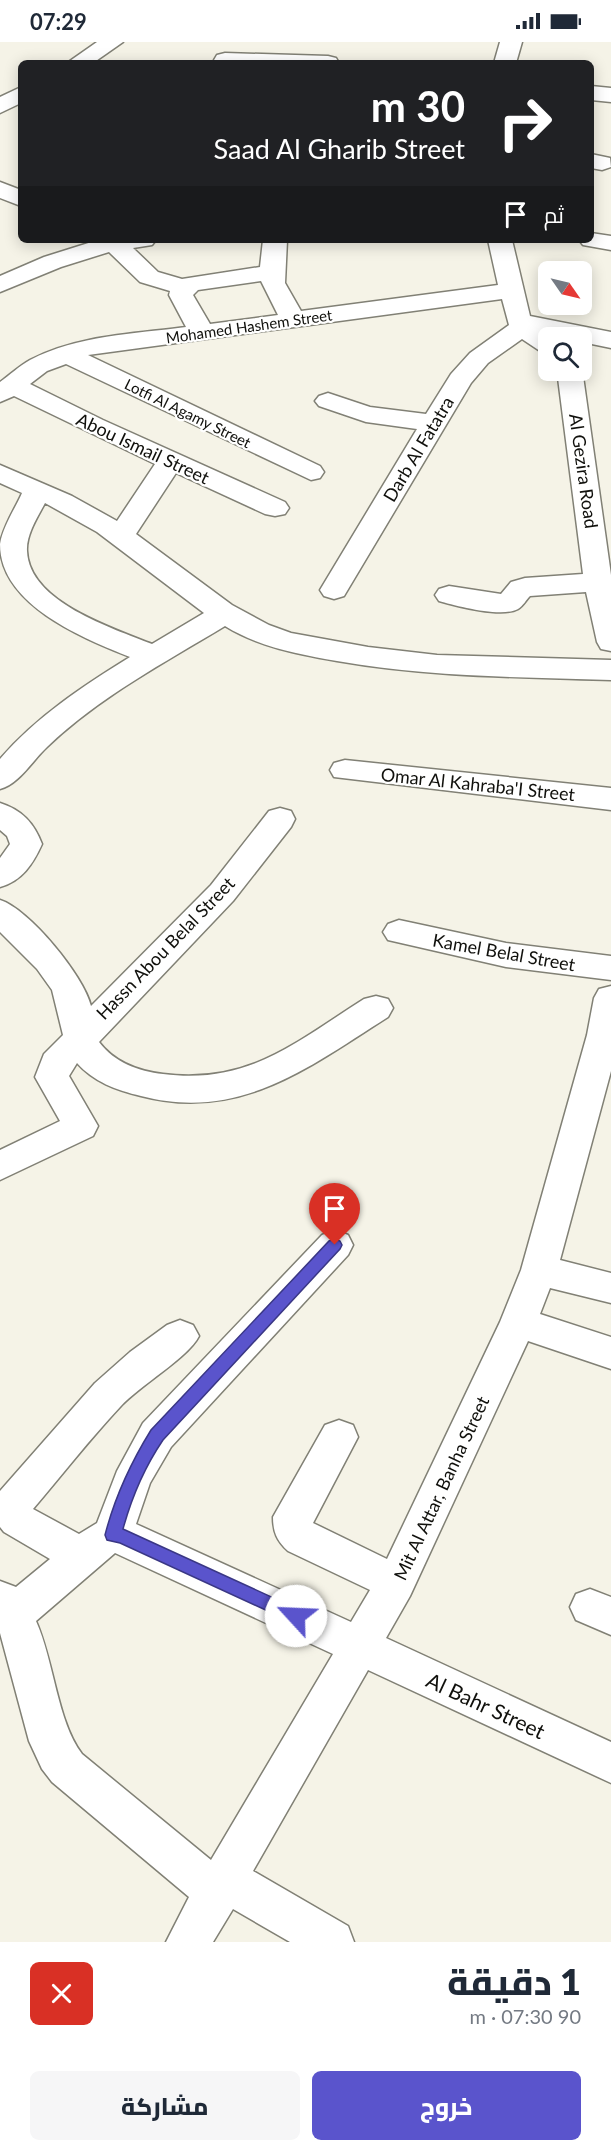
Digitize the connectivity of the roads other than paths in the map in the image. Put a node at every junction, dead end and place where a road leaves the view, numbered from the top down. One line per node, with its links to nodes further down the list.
1 (112, 42): 2 (street)
2 (83, 60)
3 (18, 87): 6 (street)
4 (594, 93): 5 (street)
5 (611, 95)
6 (0, 106)
7 (0, 189): 8 (street)
8 (18, 198)
9 (594, 240): 14 (street)
10 (107, 243): 16 (street)
11 (115, 243): 17 (street)
12 (275, 243): 15 (street)
13 (501, 243): 18 (street)
14 (611, 243)
15 (270, 273): 17 (street); 19 (street)
16 (0, 285)
17 (184, 287): 21 (street)
18 (510, 291): 19 (street, Mohamed Hashem Street); 20 (street)
19 (294, 320): 21 (street, Mohamed Hashem Street)
20 (521, 324): 22 (street); 23 (street); 28 (street, Darb Al Fatatra)
21 (202, 332): 24 (street, Mohamed Hashem Street)
22 (538, 337)
23 (611, 340)
24 (65, 354): 26 (street, Mohamed Hashem Street); 30 (street, Lotfi Al Agamy Street)
25 (572, 381): 34 (street, Al Gezira Road)
26 (6, 389): 29 (street, Abou Ismail Street)
27 (328, 401): 28 (street)
28 (434, 423): 37 (street, Darb Al Fatatra)
29 (170, 462): 33 (street, Abou Ismail Street); 35 (street)
30 (311, 472)
31 (0, 474): 32 (street)
32 (37, 491): 35 (street); 41 (street)
33 (274, 508)
34 (602, 530): 36 (street, Al Gezira Road)
35 (121, 535): 39 (street)
36 (598, 582): 38 (street); 40 (street, Al Gezira Road)
37 (334, 590)
38 (449, 595)
39 (225, 613): 41 (street); 42 (street)
40 (609, 626)
41 (155, 657): 44 (street)
42 (611, 670)
43 (345, 770): 45 (street, Omar Al Kahraba'I Street)
44 (0, 779)
45 (611, 799)
46 (8, 819): 48 (street)
47 (280, 819): 54 (street, Hassn Abou Belal Street)
48 (0, 876)
49 (0, 912): 54 (street)
50 (399, 932): 51 (street, Kamel Belal Street)
51 (611, 968)
52 (611, 998): 55 (street, Mit Al Attar, Banha Street)
53 (376, 1008): 54 (street)
54 (80, 1036): 56 (street, Hassn Abou Belal Street)
55 (607, 1036): 58 (street, Mit Al Attar, Banha Street)
56 (0, 1166)
57 (335, 1245): 64 (street)
58 (539, 1270): 59 (street); 60 (street, Mit Al Attar, Banha Street)
59 (611, 1288)
60 (518, 1322): 62 (street); 65 (street, Mit Al Attar, Banha Street)
61 (180, 1336): 64 (street, Al Bahr Street)
62 (611, 1353)
63 (339, 1437): 65 (street)
64 (98, 1546): 66 (street); 67 (street, Al Bahr Street)
65 (396, 1584): 67 (street, Mit Al Attar, Banha Street)
66 (7, 1606): 69 (street)
67 (361, 1646): 68 (street, Al Bahr Street); 69 (street, Mit Al Attar, Banha Street)
68 (611, 1763)
69 (222, 1886): 70 (street, Mit Al Attar, Banha Street); 71 (street)
70 (188, 1942)
71 (332, 1942)

